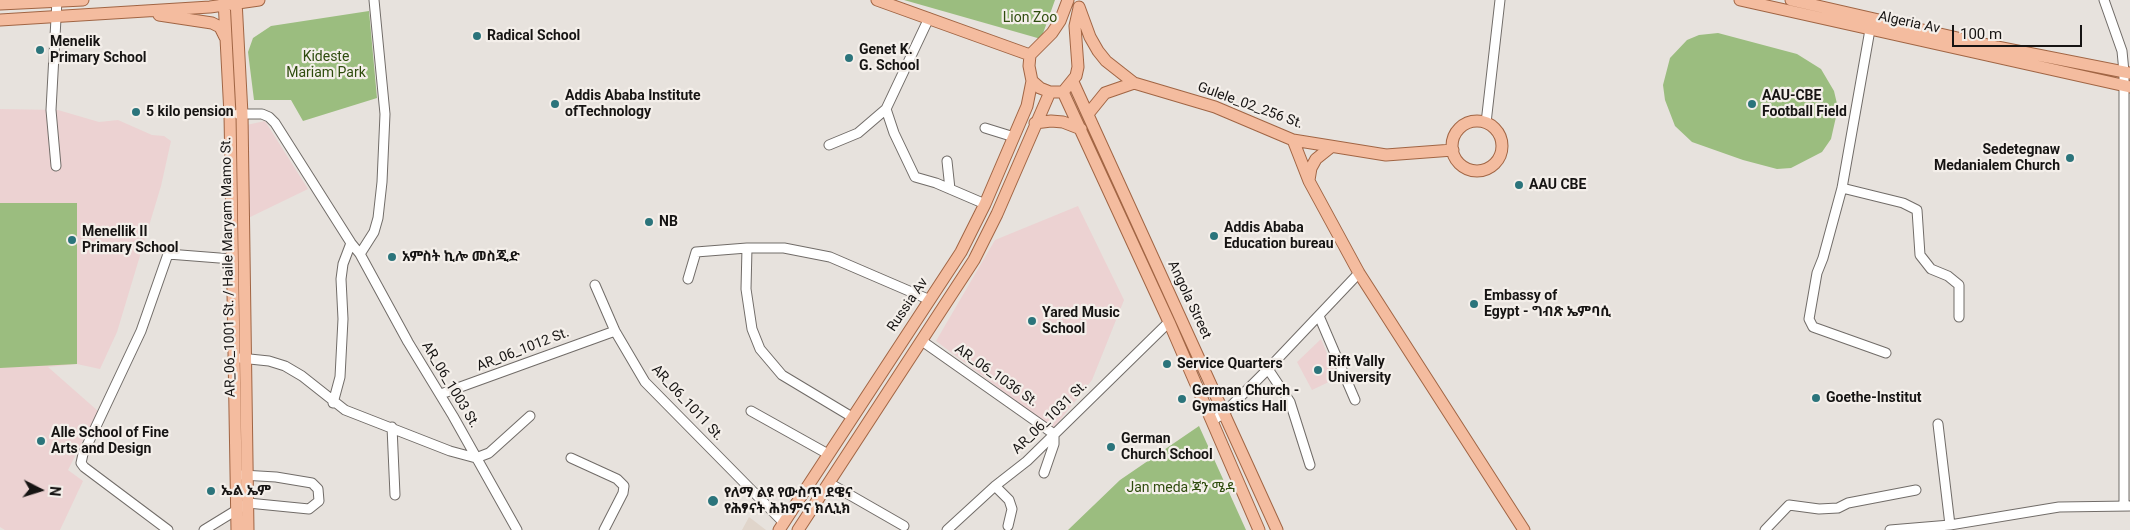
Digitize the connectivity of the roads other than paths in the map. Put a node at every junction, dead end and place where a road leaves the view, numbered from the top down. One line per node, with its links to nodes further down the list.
1 (83, 0): 10 (main road)
2 (259, 0): 11 (main road)
3 (374, 0): 51 (street)
4 (877, 0): 16 (main road)
5 (1068, 0): 22 (main road)
6 (1500, 0): 33 (street)
7 (1740, 0): 18 (main road, Algeria Av)
8 (1790, 0): 18 (main road, Algeria Av)
9 (2104, 0): 21 (street)
10 (57, 1): 12 (main road); 15 (street)
11 (230, 2): 14 (main road); 19 (main road); 31 (main road, AR_06_1001 St. / Haile Maryam Mamo St.)
12 (0, 4)
13 (1080, 4): 25 (main road); 26 (main road, Gulele_02_256 St.)
14 (137, 12): 15 (main road); 19 (main road)
15 (57, 16): 17 (main road); 43 (street)
16 (929, 18): 22 (main road); 30 (street)
17 (0, 20)
18 (1871, 24): 23 (main road, Algeria Av); 27 (main road, Algeria Av); 45 (street)
19 (226, 38): 31 (main road)
20 (2130, 45): 21 (street)
21 (2122, 50): 23 (street)
22 (1030, 55): 24 (main road, Russia Av)
23 (2127, 72): 27 (street)
24 (1032, 81): 28 (main road); 37 (main road, Russia Av)
25 (1073, 82): 29 (main road); 32 (main road, Angola Street)
26 (1134, 83): 32 (main road); 38 (main road, Gulele_02_256 St.)
27 (2127, 86): 90 (street)
28 (1050, 92): 29 (main road); 34 (main road)
29 (1063, 92): 36 (main road)
30 (886, 109): 39 (street); 46 (street)
31 (236, 114): 48 (street, AR_06_1003 St.); 52 (main road); 66 (main road, AR_06_1001 St. / Haile Maryam Mamo St.)
32 (1088, 114): 72 (main road, Angola Street)
33 (1486, 122): 41 (main road); 41 (main road)
34 (1035, 123): 36 (main road); 53 (main road)
35 (985, 128): 37 (street)
36 (1081, 129): 61 (main road)
37 (1014, 137): 47 (main road, Russia Av)
38 (1293, 140): 40 (main road, Gulele_02_256 St.); 44 (main road)
39 (829, 145)
40 (1331, 147): 41 (main road, Gulele_02_256 St.); 44 (main road)
41 (1452, 150)
42 (946, 161): 46 (street)
43 (56, 166)
44 (1309, 181): 54 (main road)
45 (1842, 188): 60 (street); 65 (street)
46 (950, 189): 47 (street)
47 (986, 204): 50 (main road, Russia Av)
48 (351, 243): 51 (street, AR_06_1003 St.); 70 (street)
49 (746, 248): 55 (street); 57 (street); 74 (street)
50 (961, 252): 53 (main road); 57 (main road, Russia Av)
51 (360, 254): 68 (street, AR_06_1003 St.)
52 (232, 259): 66 (main road); 96 (street)
53 (974, 260): 62 (main road)
54 (1359, 273): 59 (street); 106 (main road)
55 (688, 278)
56 (595, 285): 63 (street, AR_06_1011 St.)
57 (930, 300): 58 (main road, Russia Av)
58 (918, 316): 62 (main road); 74 (main road, Russia Av)
59 (1318, 316): 67 (street); 69 (street)
60 (1960, 317)
61 (1169, 322): 75 (main road); 78 (street, AR_06_1031 St.)
62 (934, 325): 64 (main road)
63 (614, 331): 68 (street, AR_06_1012 St.); 95 (street, AR_06_1011 St.)
64 (922, 341): 78 (street, AR_06_1036 St.); 85 (main road)
65 (1886, 353)
66 (240, 358): 70 (street); 84 (main road, AR_06_1001 St. / Haile Maryam Mamo St.)
67 (1268, 369): 72 (street); 82 (street)
68 (441, 394): 80 (street, AR_06_1003 St.)
69 (1355, 400)
70 (333, 403): 77 (street)
71 (751, 411): 79 (street)
72 (1224, 413): 75 (street); 105 (main road, Angola Street)
73 (530, 416): 80 (street)
74 (852, 417): 79 (main road, Russia Av)
75 (1212, 421): 104 (main road)
76 (1938, 424): 92 (street)
77 (392, 427): 80 (street); 88 (street)
78 (1054, 434): 83 (street); 86 (street, AR_06_1031 St.)
79 (828, 454): 95 (main road, Russia Av)
80 (476, 458): 100 (street, AR_06_1003 St.)
81 (571, 458): 101 (street)
82 (1310, 465)
83 (1044, 473)
84 (242, 475): 89 (main road, AR_06_1001 St. / Haile Maryam Mamo St.); 89 (street); 91 (main road)
85 (829, 484): 93 (street); 102 (main road)
86 (995, 486): 94 (street); 103 (street, AR_06_1031 St.)
87 (1916, 490): 107 (street)
88 (395, 496)
89 (248, 504): 91 (street); 99 (main road, AR_06_1001 St. / Haile Maryam Mamo St.)
90 (2127, 506): 92 (street)
91 (236, 509): 97 (street); 98 (main road)
92 (1950, 525): 108 (street)
93 (904, 526)
94 (1008, 526)
95 (782, 527)
96 (168, 530)
97 (204, 530)
98 (237, 530)
99 (248, 530)
100 (517, 530)
101 (604, 530)
102 (798, 530)
103 (947, 530)
104 (1259, 530)
105 (1277, 530)
106 (1524, 530)
107 (1765, 530)
108 (1890, 530)

